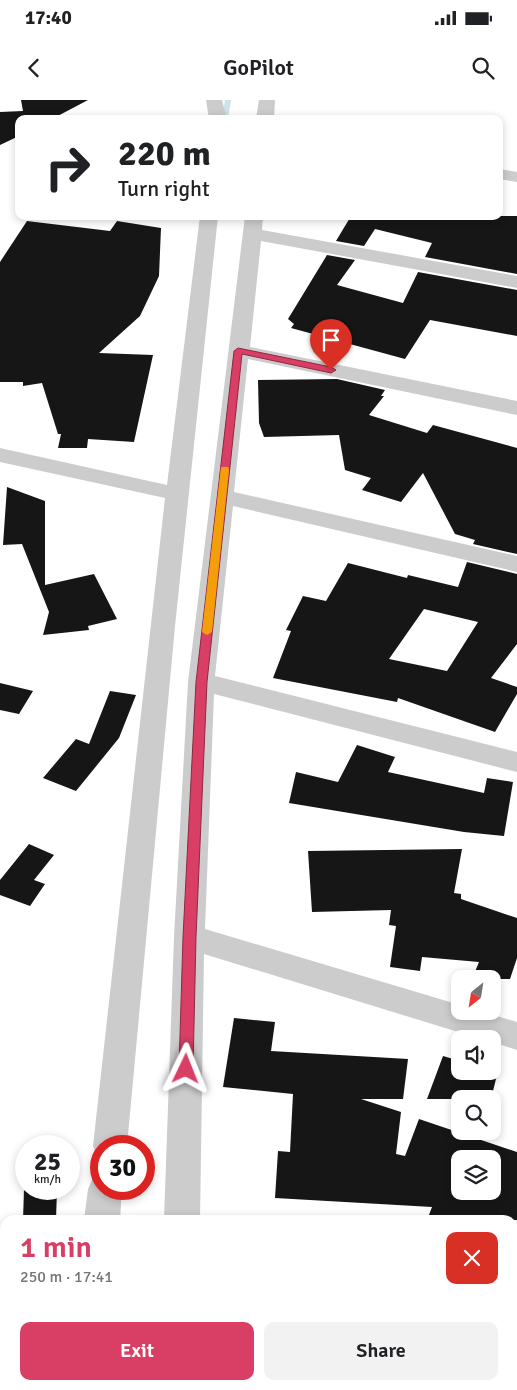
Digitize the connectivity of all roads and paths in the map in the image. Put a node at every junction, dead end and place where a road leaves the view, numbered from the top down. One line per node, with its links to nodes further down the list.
1 (214, 100): 3 (street)
2 (267, 100): 4 (street)
3 (217, 115)
4 (265, 115)
5 (503, 175): 6 (street)
6 (517, 177)
7 (209, 220): 13 (street)
8 (253, 225): 9 (street); 10 (street)
9 (517, 282)
10 (238, 351): 11 (street); 14 (street)
11 (517, 408)
12 (0, 455): 13 (street)
13 (177, 494): 20 (street)
14 (222, 496): 15 (street); 16 (street)
15 (517, 564)
16 (201, 682): 17 (street); 18 (street)
17 (517, 762)
18 (189, 937): 19 (street); 23 (street)
19 (517, 1036)
20 (111, 1135)
21 (104, 1200): 22 (street)
22 (102, 1215)
23 (182, 1215)

